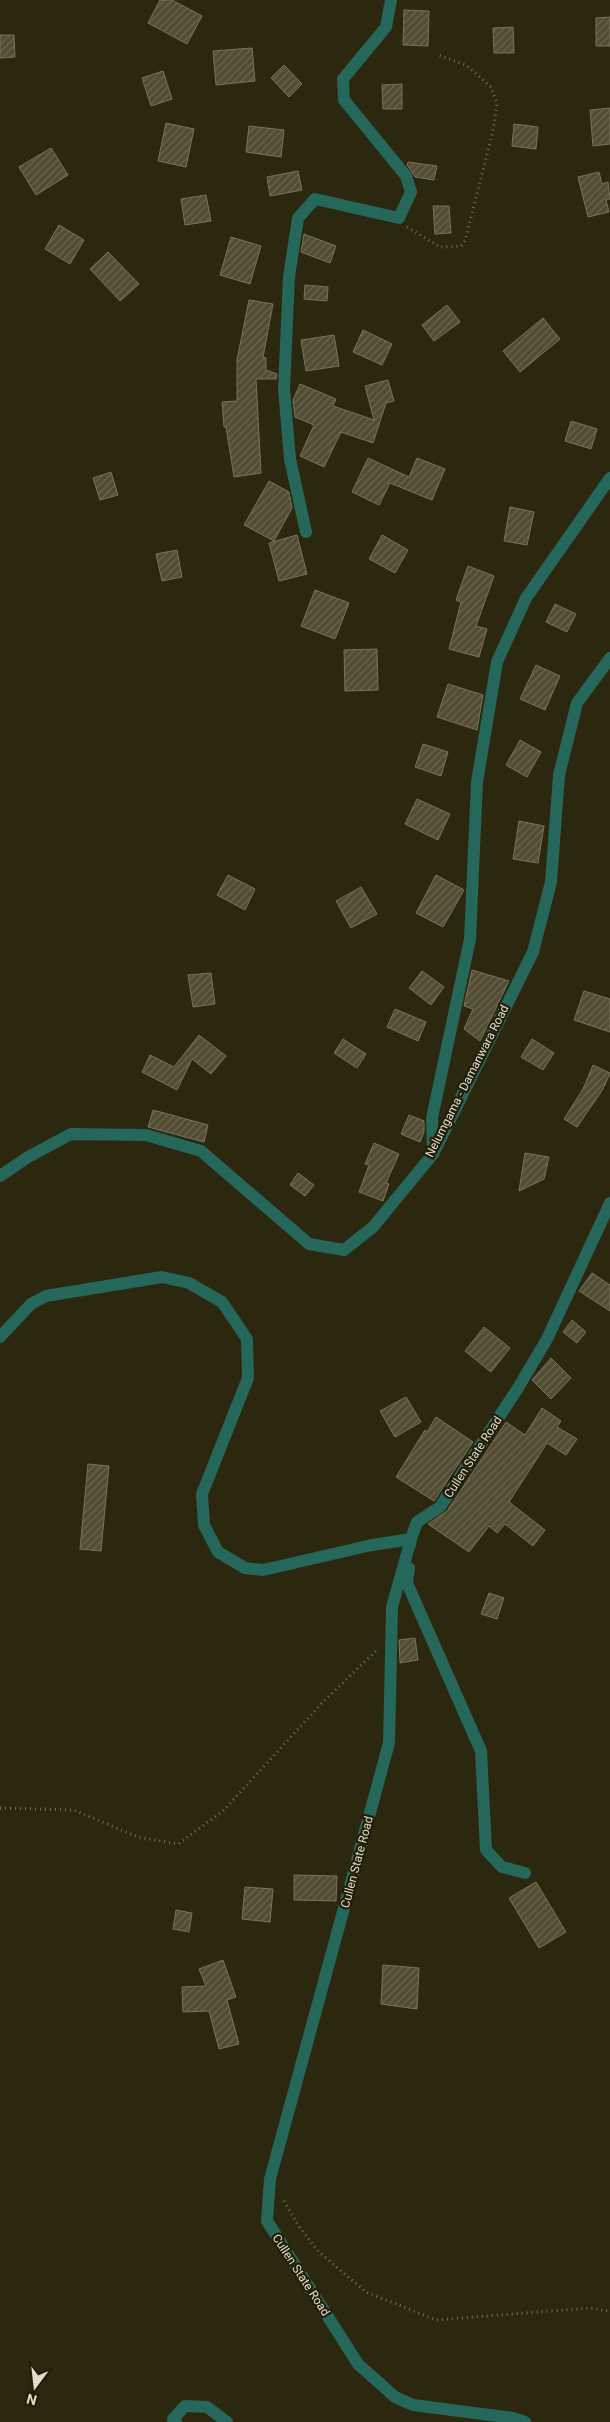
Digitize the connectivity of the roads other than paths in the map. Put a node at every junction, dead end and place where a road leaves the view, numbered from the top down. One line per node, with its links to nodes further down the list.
1 (391, 0): 3 (street)
2 (610, 478): 5 (street)
3 (306, 532)
4 (610, 658): 5 (street, Nelumgama - Damanwara Road)
5 (433, 1154): 6 (street, Nelumgama - Damanwara Road)
6 (0, 1176)
7 (610, 1203): 9 (street, Cullen State Road)
8 (0, 1337): 9 (street)
9 (411, 1538): 10 (street); 13 (street, Cullen State Road)
10 (525, 1873)
11 (176, 2422): 12 (street)
12 (227, 2422)
13 (525, 2422)

